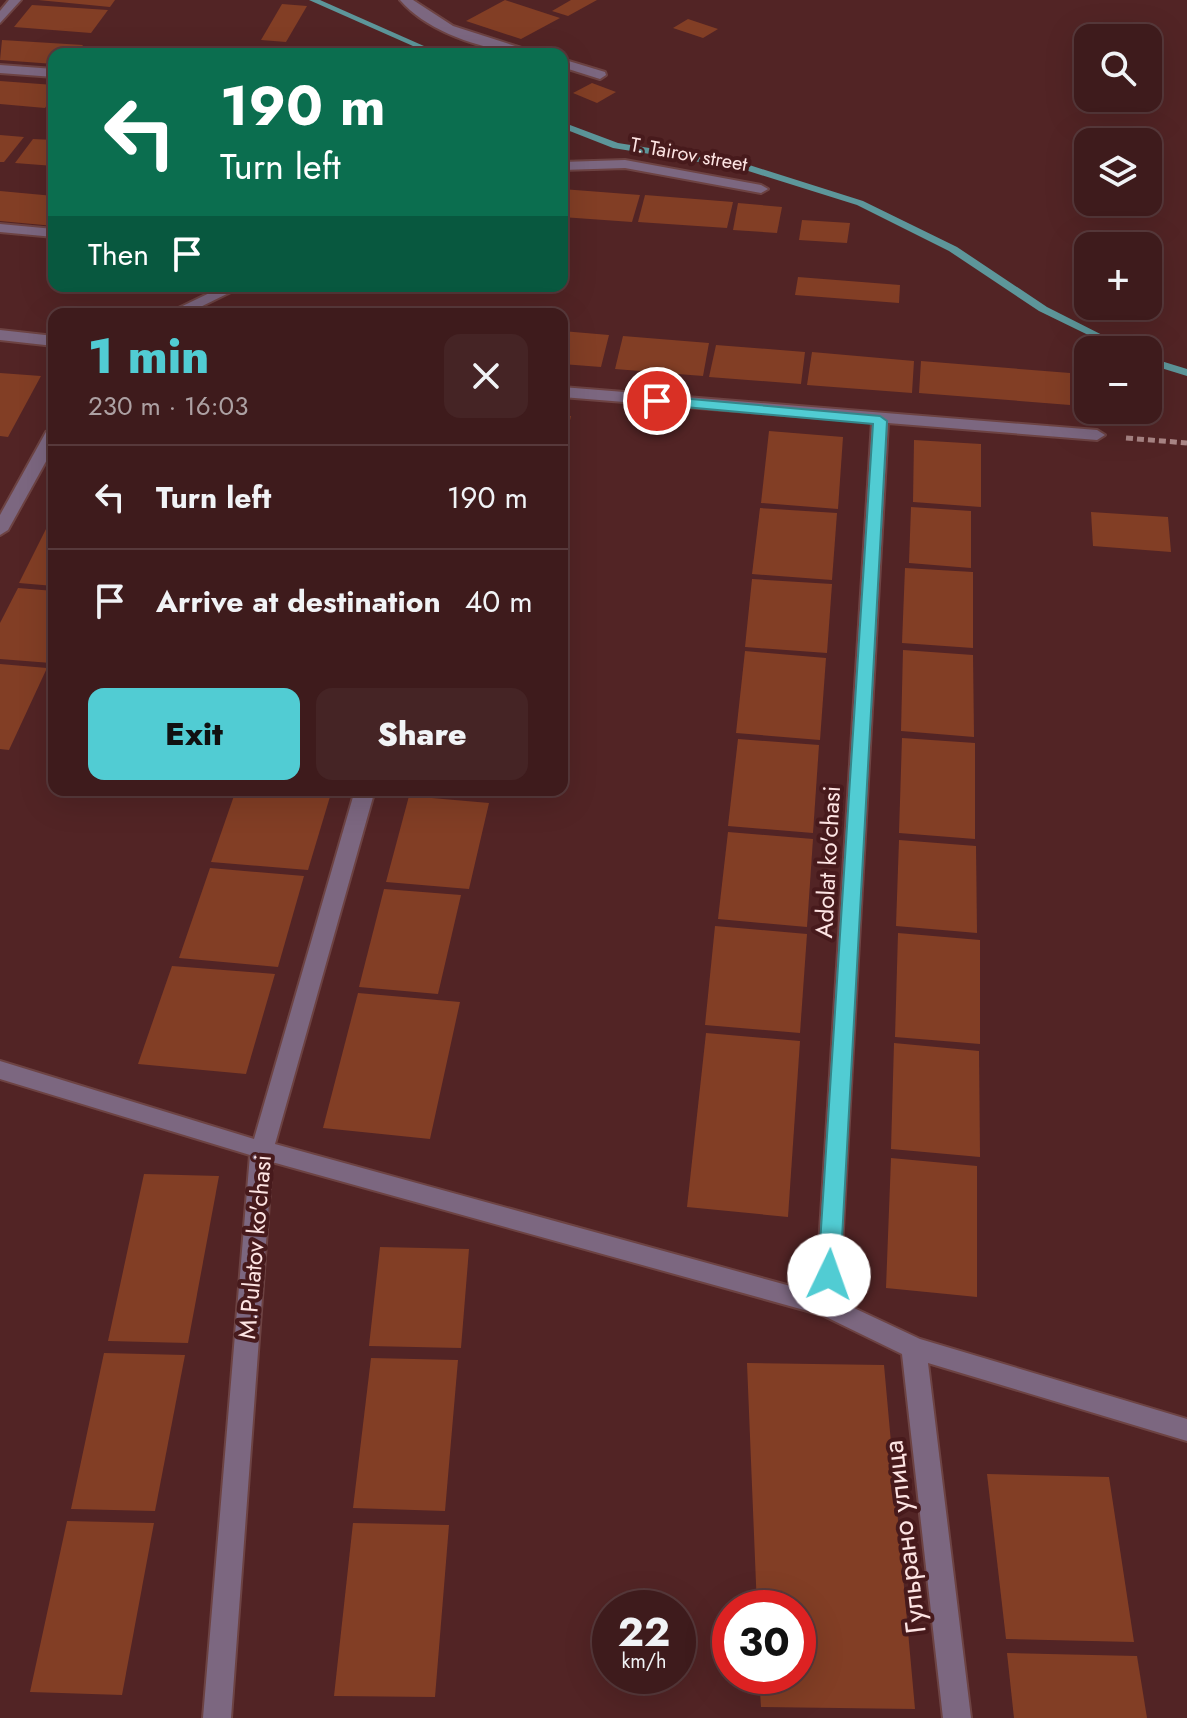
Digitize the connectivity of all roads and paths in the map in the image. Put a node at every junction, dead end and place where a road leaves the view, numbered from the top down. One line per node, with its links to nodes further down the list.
1 (15, 0): 3 (street)
2 (406, 0): 4 (street)
3 (0, 19)
4 (516, 48)
5 (568, 65): 8 (street)
6 (0, 69): 7 (street)
7 (48, 73)
8 (600, 75)
9 (568, 166): 10 (street, T. Tairov street)
10 (761, 189)
11 (0, 228): 12 (street)
12 (48, 232)
13 (223, 292): 14 (street)
14 (187, 308)
15 (0, 335): 16 (street)
16 (48, 340)
17 (568, 393): 18 (street)
18 (880, 421): 19 (street); 26 (street, Adolat ko'chasi)
19 (1097, 435): 21 (path)
20 (48, 443): 22 (street)
21 (1187, 443)
22 (0, 530)
23 (363, 796): 25 (street, M.Pulatov ko'chasi)
24 (0, 1070): 25 (street)
25 (262, 1150): 26 (street); 29 (street, M.Pulatov ko'chasi)
26 (827, 1306): 27 (street)
27 (914, 1348): 28 (street); 30 (street, Гульрано улица)
28 (1187, 1430)
29 (217, 1718)
30 (957, 1718)

